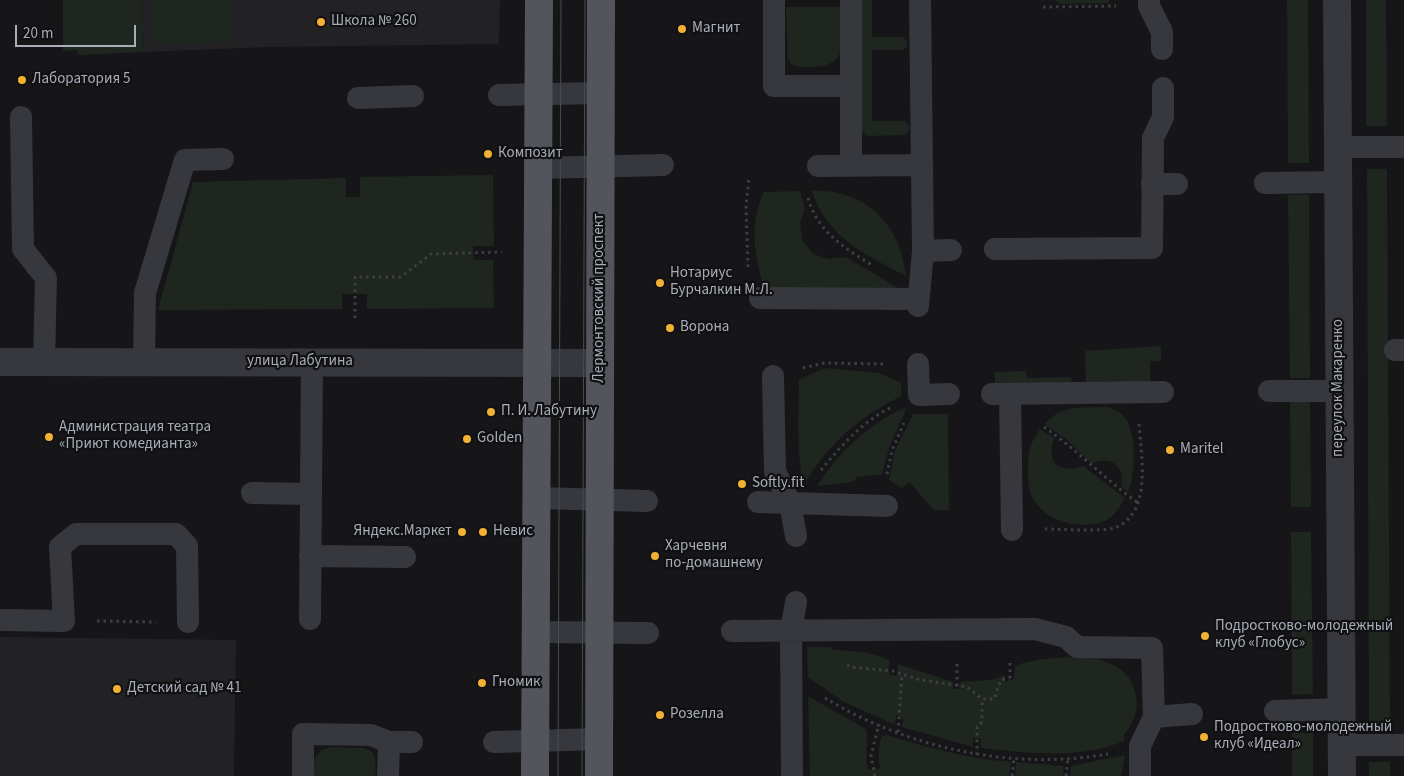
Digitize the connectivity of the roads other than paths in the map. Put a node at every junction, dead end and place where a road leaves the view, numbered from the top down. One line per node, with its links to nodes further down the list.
1 (539, 0): 13 (main road)
2 (600, 0): 11 (main road, Лермонтовский проспект)
3 (774, 0): 9 (lane)
4 (851, 0): 9 (lane)
5 (920, 0): 21 (lane)
6 (1337, 0): 17 (street, переулок Макаренко)
7 (1149, 3): 8 (lane)
8 (1162, 49)
9 (851, 86): 24 (lane)
10 (1163, 88): 28 (lane)
11 (600, 93): 13 (lane); 22 (main road, Лермонтовский проспект)
12 (499, 95): 13 (lane)
13 (538, 95): 25 (main road)
14 (413, 96): 15 (lane)
15 (358, 98)
16 (21, 117): 35 (lane)
17 (1338, 147): 18 (lane); 26 (street, переулок Макаренко)
18 (1404, 148)
19 (223, 159): 36 (lane)
20 (663, 165): 22 (lane)
21 (922, 165): 24 (lane); 31 (lane)
22 (600, 166): 25 (lane); 39 (main road, Лермонтовский проспект)
23 (818, 166): 24 (lane)
24 (851, 166)
25 (538, 168): 38 (main road)
26 (1338, 182): 27 (lane); 43 (street, переулок Макаренко)
27 (1265, 183)
28 (1152, 184): 29 (lane); 30 (lane)
29 (1177, 184)
30 (995, 249)
31 (923, 250): 32 (lane); 33 (lane)
32 (951, 250)
33 (760, 298)
34 (0, 362): 35 (street, улица Лабутина)
35 (44, 362): 36 (street, улица Лабутина)
36 (144, 362): 37 (street, улица Лабутина)
37 (312, 362): 38 (street, улица Лабутина); 47 (lane)
38 (537, 363): 39 (street, улица Лабутина); 48 (main road)
39 (600, 363): 49 (main road, Лермонтовский проспект)
40 (773, 376): 52 (lane)
41 (919, 379): 45 (lane)
42 (1269, 391): 43 (lane)
43 (1340, 391): 67 (street, переулок Макаренко)
44 (1163, 392): 54 (lane)
45 (949, 394)
46 (252, 493): 47 (lane)
47 (311, 494): 56 (lane)
48 (537, 498): 49 (lane); 64 (main road)
49 (599, 500): 50 (lane); 65 (main road, Лермонтовский проспект)
50 (647, 501)
51 (758, 502): 52 (lane)
52 (790, 504): 53 (lane); 55 (lane)
53 (887, 506)
54 (1012, 530)
55 (796, 536)
56 (310, 556): 57 (lane); 59 (lane)
57 (405, 557)
58 (796, 602): 63 (lane)
59 (310, 619)
60 (0, 620): 61 (lane)
61 (188, 622)
62 (732, 631): 63 (lane)
63 (791, 631): 70 (lane); 82 (lane)
64 (536, 632): 65 (lane); 72 (main road)
65 (599, 632): 66 (lane); 71 (main road, Лермонтовский проспект)
66 (648, 633)
67 (1342, 709): 68 (lane); 76 (street, переулок Макаренко)
68 (1275, 711)
69 (1192, 714): 70 (lane)
70 (1154, 717): 83 (lane)
71 (599, 739): 72 (lane); 81 (main road, Лермонтовский проспект)
72 (535, 741): 75 (lane); 80 (main road)
73 (388, 742): 74 (lane); 78 (lane); 79 (lane)
74 (412, 742)
75 (494, 742)
76 (1342, 745): 77 (lane); 84 (street, переулок Макаренко)
77 (1404, 745)
78 (303, 776)
79 (388, 776)
80 (535, 776)
81 (599, 776)
82 (792, 776)
83 (1140, 776)
84 (1342, 776)

